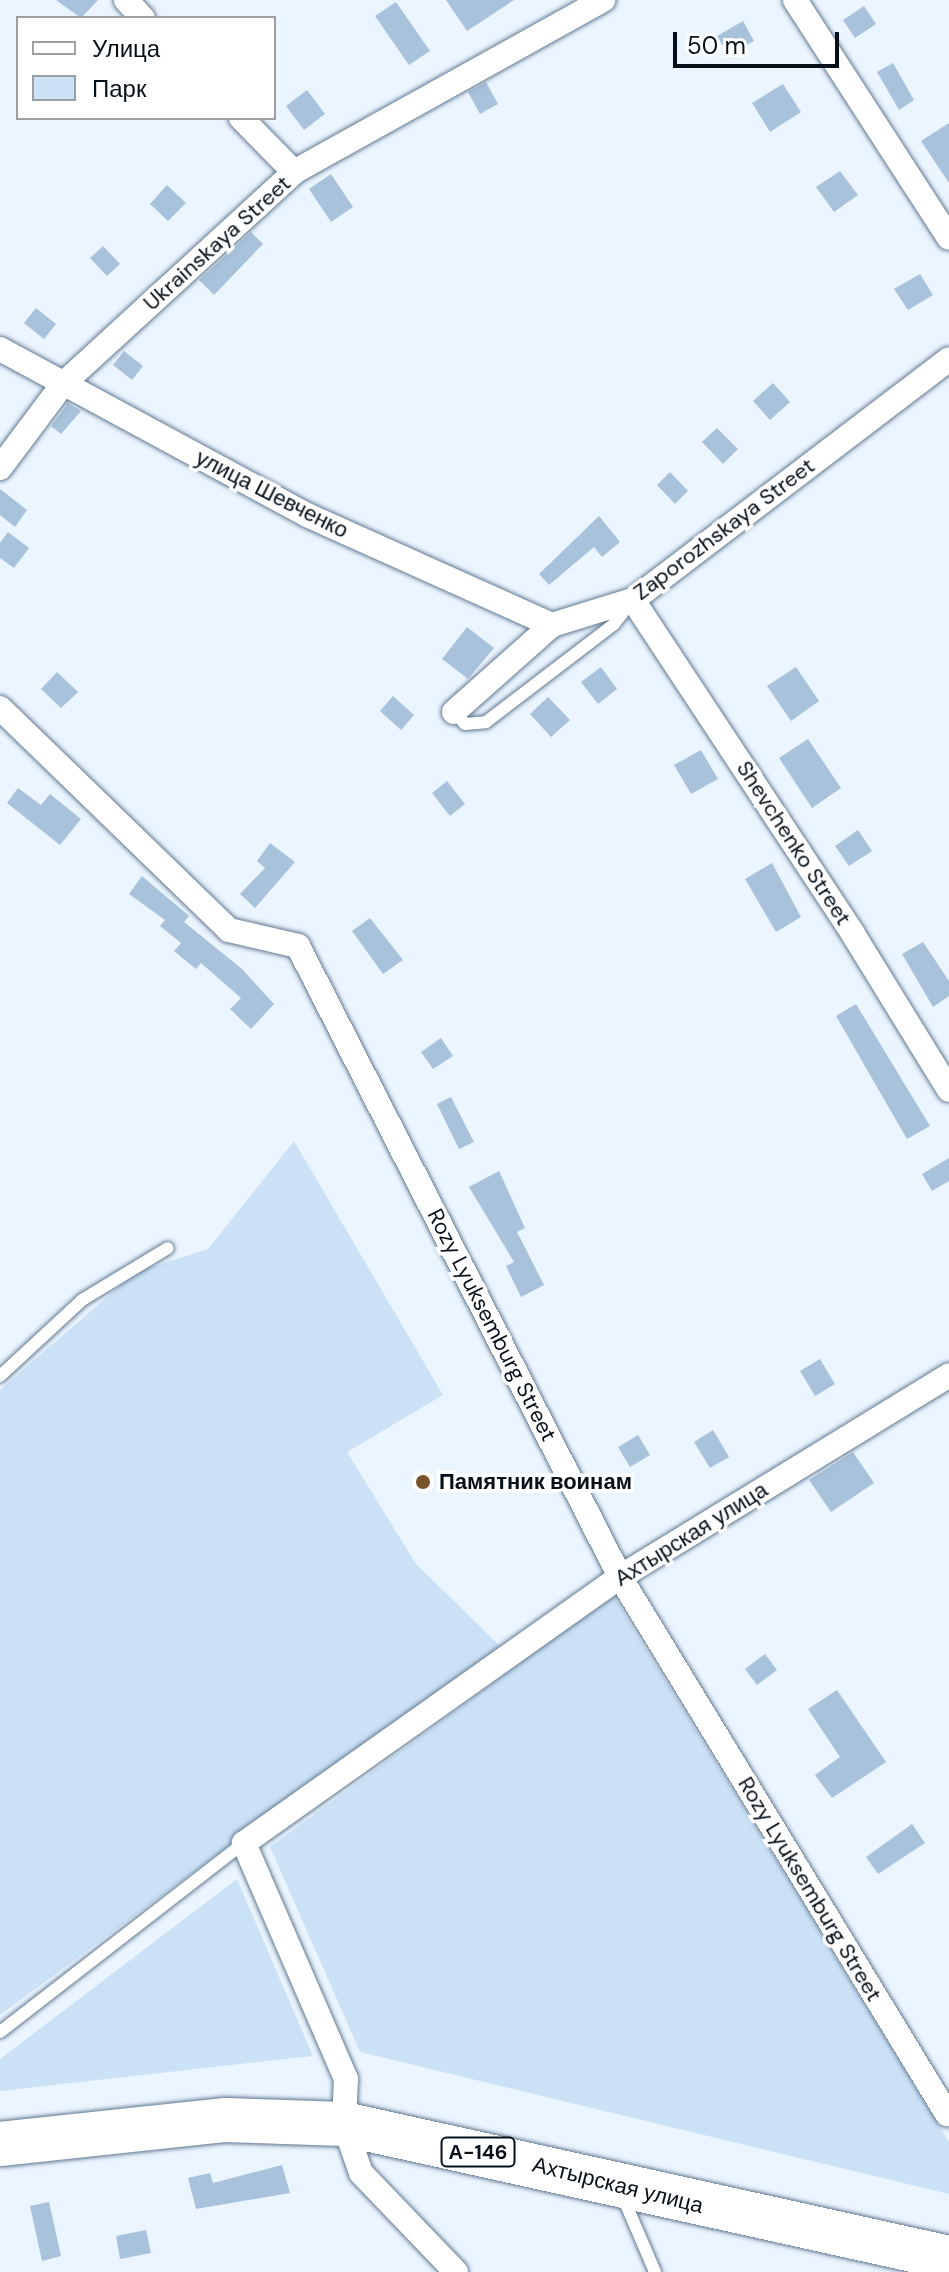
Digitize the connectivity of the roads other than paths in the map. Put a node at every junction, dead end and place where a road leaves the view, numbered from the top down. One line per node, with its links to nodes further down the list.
1 (126, 0): 4 (street)
2 (603, 0): 6 (street, Ukrainskaya Street)
3 (795, 0): 7 (street)
4 (141, 16)
5 (243, 120): 6 (street)
6 (294, 172): 10 (street, Ukrainskaya Street)
7 (949, 238)
8 (0, 349): 10 (street, улица Шевченко)
9 (949, 359): 12 (street, Zaporozhskaya Street)
10 (63, 384): 11 (street, Ukrainskaya Street); 13 (street, улица Шевченко)
11 (0, 468)
12 (633, 600): 13 (street, Zaporozhskaya Street); 15 (lane); 16 (street, Shevchenko Street)
13 (552, 625): 15 (street, Zaporozhskaya Street)
14 (0, 708): 20 (street, Rozy Lyuksemburg Street)
15 (454, 712)
16 (949, 1090)
17 (168, 1248): 19 (lane)
18 (949, 1375): 20 (street, Ахтырская улица)
19 (0, 1376)
20 (620, 1577): 21 (street, Ахтырская улица); 23 (street, Rozy Lyuksemburg Street)
21 (244, 1843): 22 (lane); 24 (street)
22 (0, 2032)
23 (947, 2114)
24 (344, 2124): 25 (highway, Ахтырская улица / А-146); 26 (highway, Ахтырская улица / А-146); 28 (street)
25 (0, 2144)
26 (616, 2181): 27 (highway, Ахтырская улица / А-146); 29 (lane)
27 (949, 2258)
28 (456, 2272)
29 (655, 2272)

